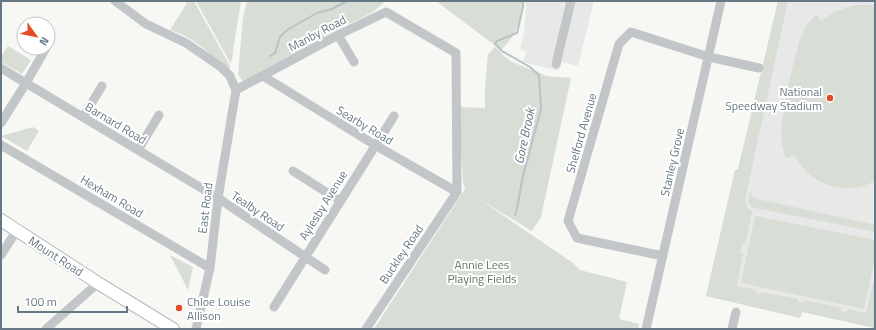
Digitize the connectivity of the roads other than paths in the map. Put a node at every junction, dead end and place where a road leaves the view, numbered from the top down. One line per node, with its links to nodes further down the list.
1 (115, 1): 14 (street)
2 (571, 1): 8 (street)
3 (722, 1): 6 (street, Stanley Grove)
4 (338, 35): 7 (street); 11 (street, Manby Road); 23 (street, Manby Road)
5 (41, 56): 12 (street)
6 (709, 57): 10 (street); 29 (street, Stanley Grove); 29 (street, Shelford Avenue)
7 (354, 62)
8 (556, 64)
9 (1, 68): 12 (street, Barnard Road)
10 (759, 68)
11 (263, 76): 14 (street, Manby Road); 20 (street, Searby Road)
12 (26, 83): 17 (street, Barnard Road); 18 (street)
13 (102, 86): 17 (street)
14 (236, 90): 24 (street, East Road)
15 (159, 116): 21 (street)
16 (394, 116): 20 (street, Aylesby Avenue)
17 (83, 117): 21 (street, Barnard Road)
18 (1, 124)
19 (1, 145): 31 (street, Hexham Road)
20 (375, 145): 23 (street, Searby Road); 25 (street, Aylesby Avenue)
21 (138, 150): 24 (street, Barnard Road)
22 (293, 171): 25 (street)
23 (457, 192): 39 (street, Buckley Road)
24 (218, 198): 30 (street, Tealby Road); 31 (street, East Road)
25 (340, 201): 30 (street, Aylesby Avenue)
26 (1, 220): 27 (main road, Mount Road)
27 (17, 230): 28 (street); 33 (main road, Mount Road)
28 (1, 255)
29 (662, 256): 40 (street, Stanley Grove)
30 (305, 257): 32 (street, Tealby Road); 34 (street, Aylesby Avenue)
31 (210, 268): 38 (street, East Road)
32 (325, 270)
33 (98, 283): 36 (street); 37 (main road, Mount Road)
34 (274, 307)
35 (736, 312): 41 (street)
36 (53, 327)
37 (173, 329)
38 (196, 329)
39 (366, 329)
40 (646, 329)
41 (732, 329)

